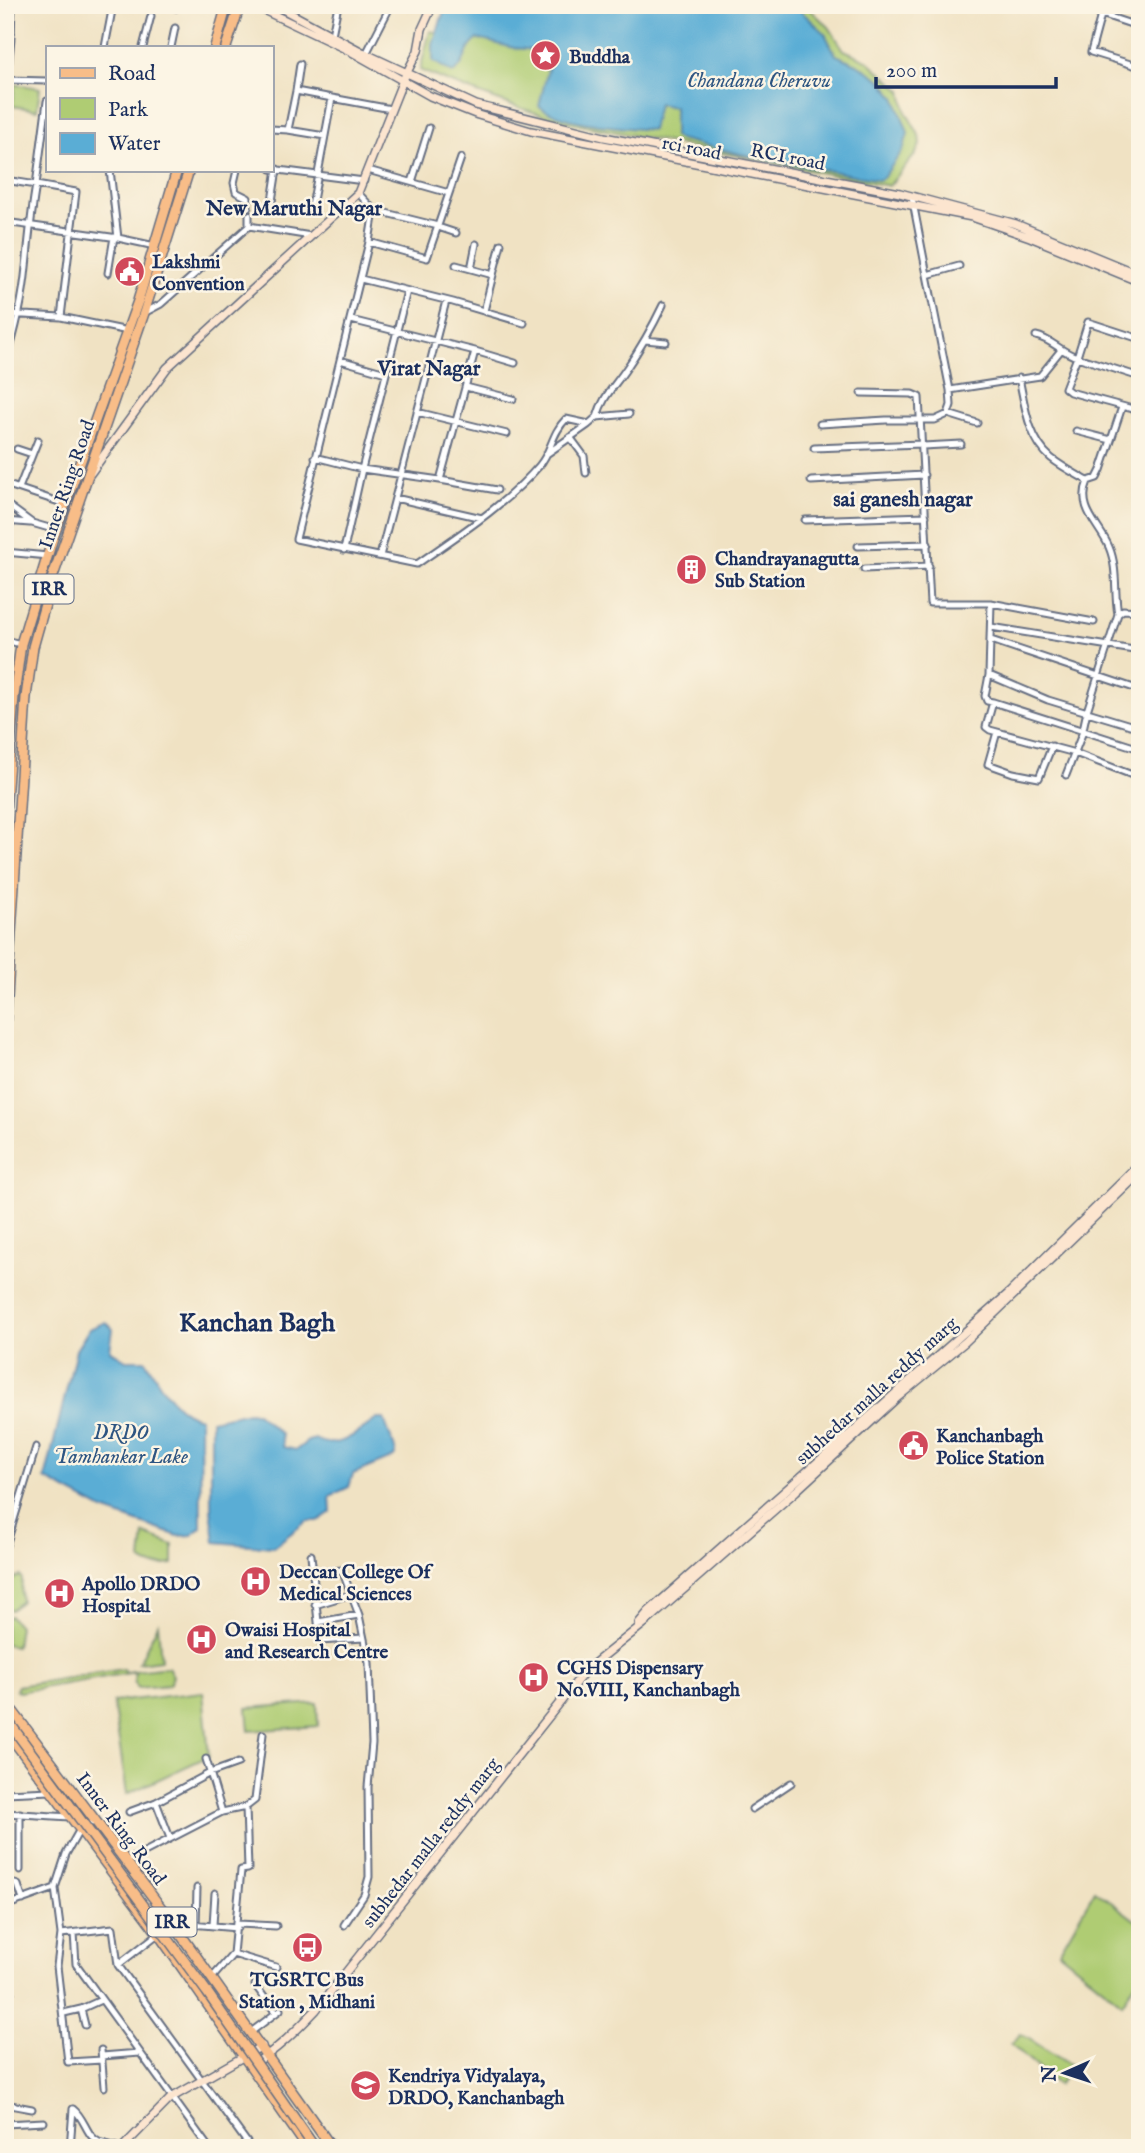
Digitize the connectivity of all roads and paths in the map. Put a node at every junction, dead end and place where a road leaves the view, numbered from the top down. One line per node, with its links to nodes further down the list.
1 (12, 5): 18 (street)
2 (113, 5): 19 (street)
3 (166, 5): 12 (street)
4 (227, 5): 22 (highway)
5 (240, 5): 23 (highway)
6 (253, 5): 27 (main road)
7 (338, 5): 17 (street)
8 (391, 5): 24 (street)
9 (433, 5): 27 (main road)
10 (276, 6): 17 (main road, RCI road)
11 (1077, 6): 13 (street)
12 (176, 8)
13 (1101, 15): 15 (street); 26 (street)
14 (151, 16): 20 (street)
15 (1140, 27)
16 (175, 28): 21 (street)
17 (332, 35): 24 (main road, RCI road)
18 (8, 38): 28 (street)
19 (105, 46)
20 (144, 46)
21 (171, 46)
22 (215, 46)
23 (226, 46)
24 (366, 54): 27 (main road, RCI road)
25 (300, 64): 30 (street)
26 (1140, 67)
27 (405, 77): 33 (main road); 54 (main road, RCI road)
28 (7, 80): 29 (street); 32 (street)
29 (46, 81)
30 (296, 91): 31 (street); 37 (street)
31 (332, 98): 33 (street); 38 (street)
32 (5, 103)
33 (391, 109): 41 (main road)
34 (46, 121): 50 (street)
35 (429, 128): 49 (street)
36 (273, 129): 37 (street)
37 (288, 130): 38 (street)
38 (325, 136): 46 (street)
39 (461, 158): 52 (street)
40 (274, 169): 46 (street); 53 (street)
41 (368, 170): 48 (main road); 49 (street)
42 (110, 172): 66 (street)
43 (176, 172): 70 (highway, Inner Ring Road / IRR)
44 (188, 172): 84 (highway, Inner Ring Road / IRR)
45 (237, 172): 56 (street)
46 (317, 176): 48 (street); 55 (street)
47 (5, 180): 50 (street)
48 (364, 181): 51 (main road)
49 (411, 183): 52 (street)
50 (36, 185): 60 (street); 63 (street)
51 (358, 193): 57 (street); 65 (main road)
52 (449, 193): 62 (street)
53 (272, 201)
54 (913, 201): 76 (street); 77 (main road, RCI road); 79 (main road)
55 (312, 206)
56 (248, 207)
57 (374, 209): 62 (street); 67 (street)
58 (249, 215): 61 (street)
59 (5, 222): 60 (street)
60 (28, 225): 63 (street); 86 (street)
61 (248, 226): 65 (street); 84 (street)
62 (438, 226): 64 (street); 67 (street)
63 (72, 231): 66 (street); 87 (street)
64 (456, 233)
65 (311, 236): 137 (main road)
66 (116, 238): 70 (street); 74 (street)
67 (369, 242): 78 (street)
68 (476, 244): 73 (street)
69 (500, 244): 75 (street)
70 (155, 246): 90 (highway, Inner Ring Road / IRR)
71 (456, 265): 73 (street)
72 (959, 266): 76 (street)
73 (471, 269): 75 (street)
74 (107, 273)
75 (493, 275): 83 (street)
76 (927, 275): 107 (street)
77 (1140, 275)
78 (361, 279): 80 (street); 88 (street)
79 (1140, 282)
80 (407, 292): 81 (street); 91 (street)
81 (446, 301): 83 (street); 95 (street)
82 (663, 305): 94 (street)
83 (484, 311): 89 (street)
84 (144, 313): 137 (highway, Inner Ring Road / IRR)
85 (5, 314): 86 (street)
86 (18, 315): 87 (street); 101 (street)
87 (61, 317): 90 (street)
88 (351, 320): 91 (street); 100 (street)
89 (524, 323)
90 (128, 331): 146 (highway, Inner Ring Road / IRR)
91 (396, 333): 95 (street); 103 (street)
92 (1037, 336): 97 (street)
93 (1140, 339): 99 (street)
94 (645, 340): 96 (street); 115 (street)
95 (437, 342): 98 (street); 112 (street)
96 (666, 342)
97 (1061, 350): 99 (street); 105 (street)
98 (475, 351): 102 (street); 106 (street)
99 (1077, 357): 104 (street); 110 (street)
100 (340, 360): 103 (street); 132 (street)
101 (6, 363)
102 (515, 363)
103 (386, 373): 133 (street)
104 (1140, 377)
105 (1020, 378): 107 (street); 140 (street)
106 (466, 387): 109 (street); 117 (street)
107 (950, 390): 114 (street)
108 (861, 393): 116 (street)
109 (513, 398)
110 (1122, 407): 111 (street); 125 (street)
111 (1140, 411)
112 (417, 412): 117 (street); 135 (street)
113 (629, 414): 115 (street)
114 (948, 414): 116 (street); 118 (street)
115 (597, 417): 119 (street)
116 (921, 419): 120 (street); 127 (street)
117 (457, 421): 122 (street); 138 (street)
118 (977, 423)
119 (589, 424): 123 (street); 130 (street)
120 (820, 424)
121 (1076, 430): 125 (street)
122 (506, 434)
123 (570, 438): 130 (street); 134 (street)
124 (38, 440): 131 (street)
125 (1111, 440): 140 (street)
126 (961, 444): 127 (street)
127 (923, 445): 128 (street); 136 (street)
128 (814, 448)
129 (17, 449): 131 (street)
130 (548, 453): 148 (street)
131 (32, 454): 142 (street)
132 (315, 457): 133 (street); 155 (street)
133 (362, 469): 135 (street); 155 (street)
134 (586, 473)
135 (403, 474): 138 (street); 144 (street)
136 (924, 475): 139 (street); 147 (street)
137 (88, 477): 187 (highway, Inner Ring Road / IRR)
138 (440, 480): 143 (street)
139 (811, 481)
140 (1088, 481): 163 (street)
141 (5, 484): 142 (street)
142 (19, 488): 146 (street)
143 (498, 490)
144 (395, 498): 148 (street); 158 (street)
145 (5, 503): 151 (street)
146 (66, 504): 152 (highway, Inner Ring Road / IRR)
147 (926, 516): 149 (street); 153 (street)
148 (482, 518): 158 (street)
149 (805, 520)
150 (5, 521): 151 (street)
151 (32, 523): 152 (street)
152 (56, 530): 157 (highway, Inner Ring Road / IRR)
153 (928, 544): 154 (street); 159 (street)
154 (858, 547)
155 (344, 550): 158 (street)
156 (5, 552): 157 (street)
157 (48, 556): 168 (highway, Inner Ring Road / IRR)
158 (380, 556)
159 (929, 566): 160 (street); 161 (street)
160 (864, 569)
161 (991, 603): 164 (street); 165 (street)
162 (1140, 611): 163 (street)
163 (1118, 614): 169 (street)
164 (1094, 622)
165 (991, 627): 166 (street); 169 (street)
166 (991, 639): 171 (street); 172 (street)
167 (5, 640): 168 (street)
168 (22, 644): 174 (highway, Inner Ring Road / IRR)
169 (1109, 646): 170 (street); 172 (street)
170 (1140, 651)
171 (989, 675): 175 (street); 176 (street)
172 (1099, 676): 173 (street); 176 (street)
173 (1140, 690)
174 (9, 695): 183 (highway, Inner Ring Road / IRR)
175 (993, 702): 178 (street); 179 (street)
176 (1087, 711): 177 (street); 178 (street)
177 (1140, 728)
178 (1084, 730): 181 (street); 182 (street)
179 (997, 732): 180 (street); 180 (street)
180 (1052, 746): 182 (street)
181 (1140, 749)
182 (1075, 753): 184 (street); 185 (street)
183 (7, 769): 186 (highway, Inner Ring Road / IRR)
184 (1066, 775)
185 (1140, 778)
186 (5, 813)
187 (5, 1028)
188 (1140, 1164): 199 (main road, subhedar malla reddy marg)
189 (1140, 1173): 199 (main road, subhedar malla reddy marg)
190 (36, 1447): 191 (street)
191 (7, 1534): 192 (street)
192 (5, 1549)
193 (311, 1555): 194 (street)
194 (312, 1573): 195 (street); 196 (street)
195 (351, 1594): 196 (street); 197 (street)
196 (315, 1605): 198 (street)
197 (359, 1615): 198 (street); 200 (street)
198 (318, 1622): 200 (street)
199 (629, 1635): 252 (main road, subhedar malla reddy marg)
200 (363, 1637): 230 (street)
201 (5, 1700): 219 (highway, Inner Ring Road / IRR)
202 (5, 1717): 261 (highway, bridge)
203 (5, 1730): 209 (main road, Inner Ring Road / IRR)
204 (263, 1734): 212 (street)
205 (206, 1759): 207 (street)
206 (238, 1763): 207 (street)
207 (210, 1773): 211 (street); 215 (street)
208 (791, 1783): 213 (street)
209 (51, 1791): 210 (street); 218 (main road, Inner Ring Road / IRR)
210 (5, 1794)
211 (156, 1802): 214 (street); 221 (street)
212 (246, 1807): 215 (street); 232 (street)
213 (752, 1810)
214 (129, 1812)
215 (222, 1812): 221 (street)
216 (6, 1813): 217 (street); 227 (street)
217 (20, 1813): 218 (street); 223 (street)
218 (70, 1818): 220 (main road, Inner Ring Road / IRR)
219 (95, 1821): 220 (street); 222 (highway, Inner Ring Road / IRR)
220 (79, 1831): 224 (street); 237 (main road, Inner Ring Road / IRR)
221 (170, 1838): 222 (street)
222 (127, 1861): 234 (highway, Inner Ring Road / IRR)
223 (20, 1870)
224 (55, 1888): 227 (street); 236 (street)
225 (197, 1888): 229 (street)
226 (215, 1894): 231 (street)
227 (23, 1900): 228 (street)
228 (5, 1906)
229 (196, 1924): 231 (street); 234 (street)
230 (344, 1925)
231 (213, 1926): 232 (street)
232 (237, 1926): 233 (street); 238 (street)
233 (276, 1926)
234 (176, 1928): 241 (highway, Inner Ring Road / IRR)
235 (74, 1933): 236 (street); 239 (street); 243 (street)
236 (61, 1934): 245 (street)
237 (158, 1934): 239 (street); 251 (main road, Inner Ring Road / IRR)
238 (233, 1954): 240 (street); 241 (street)
239 (118, 1965): 254 (street)
240 (276, 1967)
241 (211, 1979): 247 (highway, Inner Ring Road / IRR)
242 (255, 1985): 247 (street)
243 (101, 2000): 244 (street); 249 (street)
244 (81, 2009): 245 (street); 246 (street)
245 (64, 2012): 250 (street)
246 (85, 2025)
247 (251, 2032): 248 (highway, Inner Ring Road / IRR)
248 (262, 2046): 251 (main road); 252 (highway, Inner Ring Road / IRR)
249 (139, 2053): 250 (street); 256 (street)
250 (102, 2055): 255 (street)
251 (245, 2056): 253 (main road, Inner Ring Road / IRR); 254 (main road)
252 (268, 2056): 253 (main road, subhedar malla reddy marg); 268 (highway, Inner Ring Road / IRR)
253 (252, 2066): 261 (main road, Inner Ring Road / IRR)
254 (201, 2080): 256 (main road); 266 (street)
255 (104, 2087)
256 (171, 2098): 264 (main road); 265 (street)
257 (5, 2104): 258 (street)
258 (32, 2109)
259 (44, 2122): 260 (street)
260 (5, 2124)
261 (308, 2143): 267 (highway)
262 (98, 2145): 263 (street); 264 (street)
263 (70, 2148)
264 (121, 2148)
265 (209, 2148)
266 (251, 2148)
267 (315, 2148)
268 (332, 2148)

